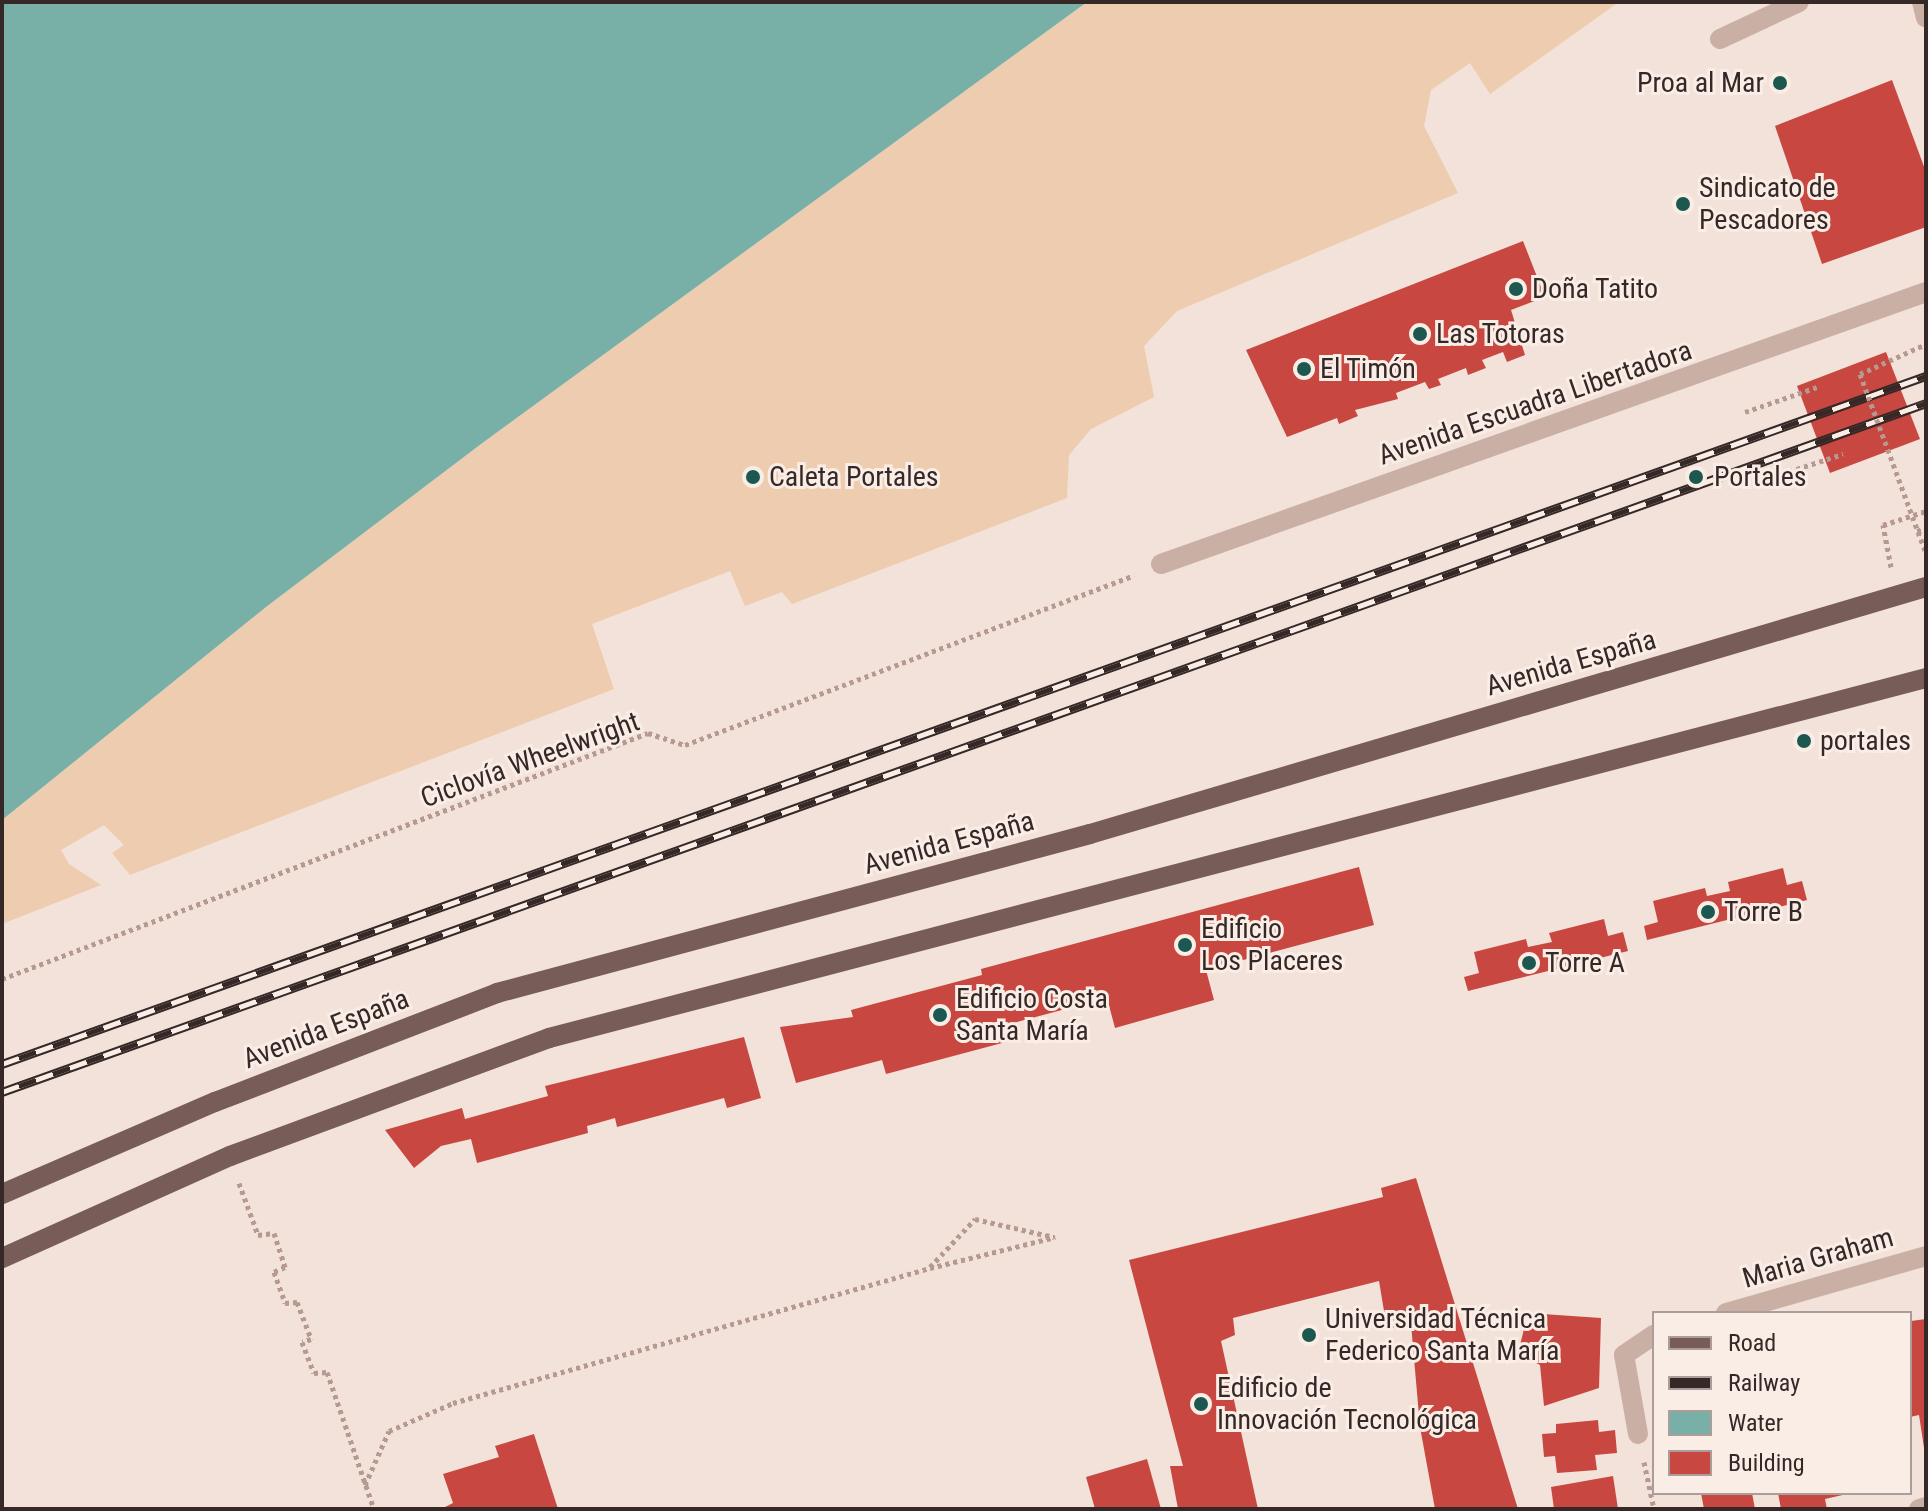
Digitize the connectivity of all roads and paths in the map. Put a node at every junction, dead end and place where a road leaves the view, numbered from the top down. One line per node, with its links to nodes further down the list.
1 (1799, 2): 4 (street)
2 (1922, 2): 3 (street)
3 (1926, 18)
4 (1720, 39)
5 (1926, 292): 15 (street, Avenida Escuadra Libertadora)
6 (1926, 344): 13 (path, bridge)
7 (1820, 386): 8 (path)
8 (1745, 412)
9 (1843, 454): 10 (path)
10 (1766, 479)
11 (1926, 511): 17 (path)
12 (1926, 528): 13 (path)
13 (1917, 531): 14 (path, bridge)
14 (1926, 553)
15 (1161, 564): 19 (path, Ciclovía Wheelwright)
16 (1926, 587): 17 (main road, Avenida España)
17 (1897, 595): 21 (main road, Avenida España)
18 (1926, 678): 20 (main road)
19 (2, 979)
20 (230, 1156): 23 (main road); 28 (path)
21 (2, 1194)
22 (1926, 1256): 25 (street, Maria Graham)
23 (2, 1258)
24 (930, 1268): 24 (path); 28 (path)
25 (1733, 1311)
26 (1652, 1336): 27 (street)
27 (1638, 1434): 31 (path)
28 (365, 1485): 30 (path)
29 (1926, 1507): 32 (street)
30 (374, 1509)
31 (1654, 1509)
32 (1919, 1509)

